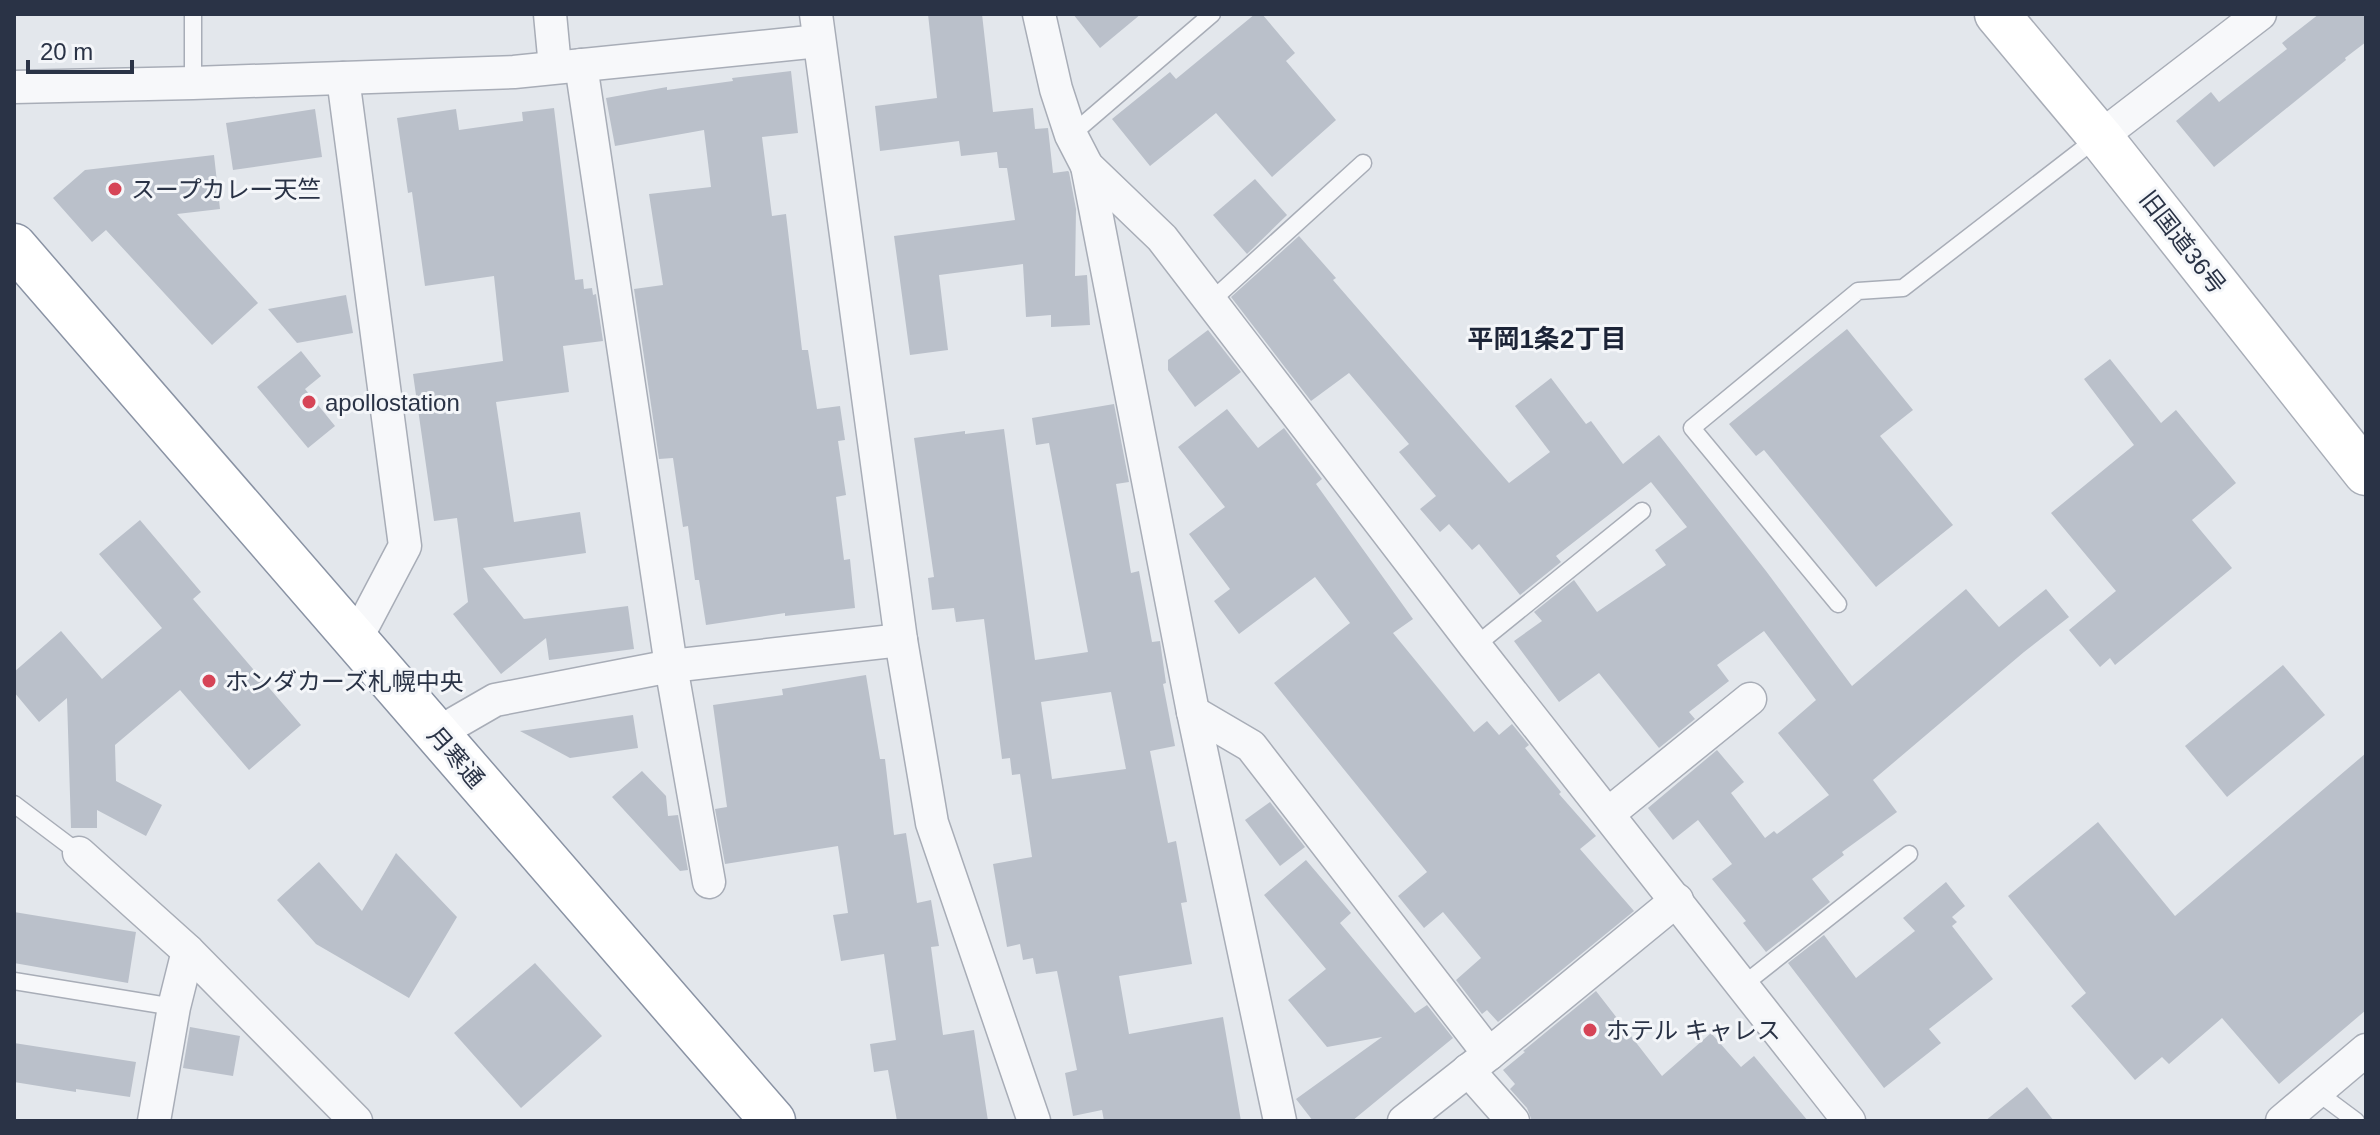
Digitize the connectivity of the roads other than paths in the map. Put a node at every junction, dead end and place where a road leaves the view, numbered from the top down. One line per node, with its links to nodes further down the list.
1 (193, 14): 10 (lane)
2 (550, 14): 8 (street)
3 (1039, 14): 12 (street)
4 (1212, 14): 12 (lane)
5 (1997, 14): 13 (main road, 旧国道36号)
6 (2260, 14): 13 (street)
7 (818, 27): 8 (street); 21 (street)
8 (568, 66): 9 (street); 24 (street)
9 (343, 78): 10 (street); 22 (street)
10 (193, 83): 11 (street)
11 (14, 87)
12 (1071, 135): 15 (street)
13 (2100, 137): 18 (main road, 旧国道36号); 20 (lane)
14 (1363, 163): 17 (lane)
15 (1087, 166): 17 (street); 26 (street)
16 (14, 246): 22 (main road, 月寒通)
17 (1211, 301): 23 (street)
18 (2366, 473)
19 (1642, 511): 23 (lane)
20 (1838, 604)
21 (901, 640): 24 (street); 44 (street)
22 (355, 641): 27 (main road, 月寒通)
23 (1475, 646): 29 (street)
24 (671, 666): 27 (street); 32 (street)
25 (1750, 699): 29 (street)
26 (1193, 712): 39 (street); 45 (street)
27 (436, 734): 43 (main road, 月寒通)
28 (14, 804): 30 (lane)
29 (1608, 814): 33 (street)
30 (79, 853): 34 (street)
31 (1909, 854): 36 (lane)
32 (709, 882)
33 (1677, 900): 36 (street); 39 (street)
34 (188, 951): 37 (street); 42 (street)
35 (14, 981): 37 (lane)
36 (1743, 985): 48 (street)
37 (174, 1007): 41 (street)
38 (2366, 1050): 40 (street)
39 (1478, 1062): 46 (street); 47 (street)
40 (2317, 1092): 49 (street); 50 (lane)
41 (154, 1121)
42 (356, 1121)
43 (773, 1121)
44 (1034, 1121)
45 (1280, 1121)
46 (1404, 1121)
47 (1513, 1121)
48 (1849, 1121)
49 (2282, 1121)
50 (2356, 1121)

